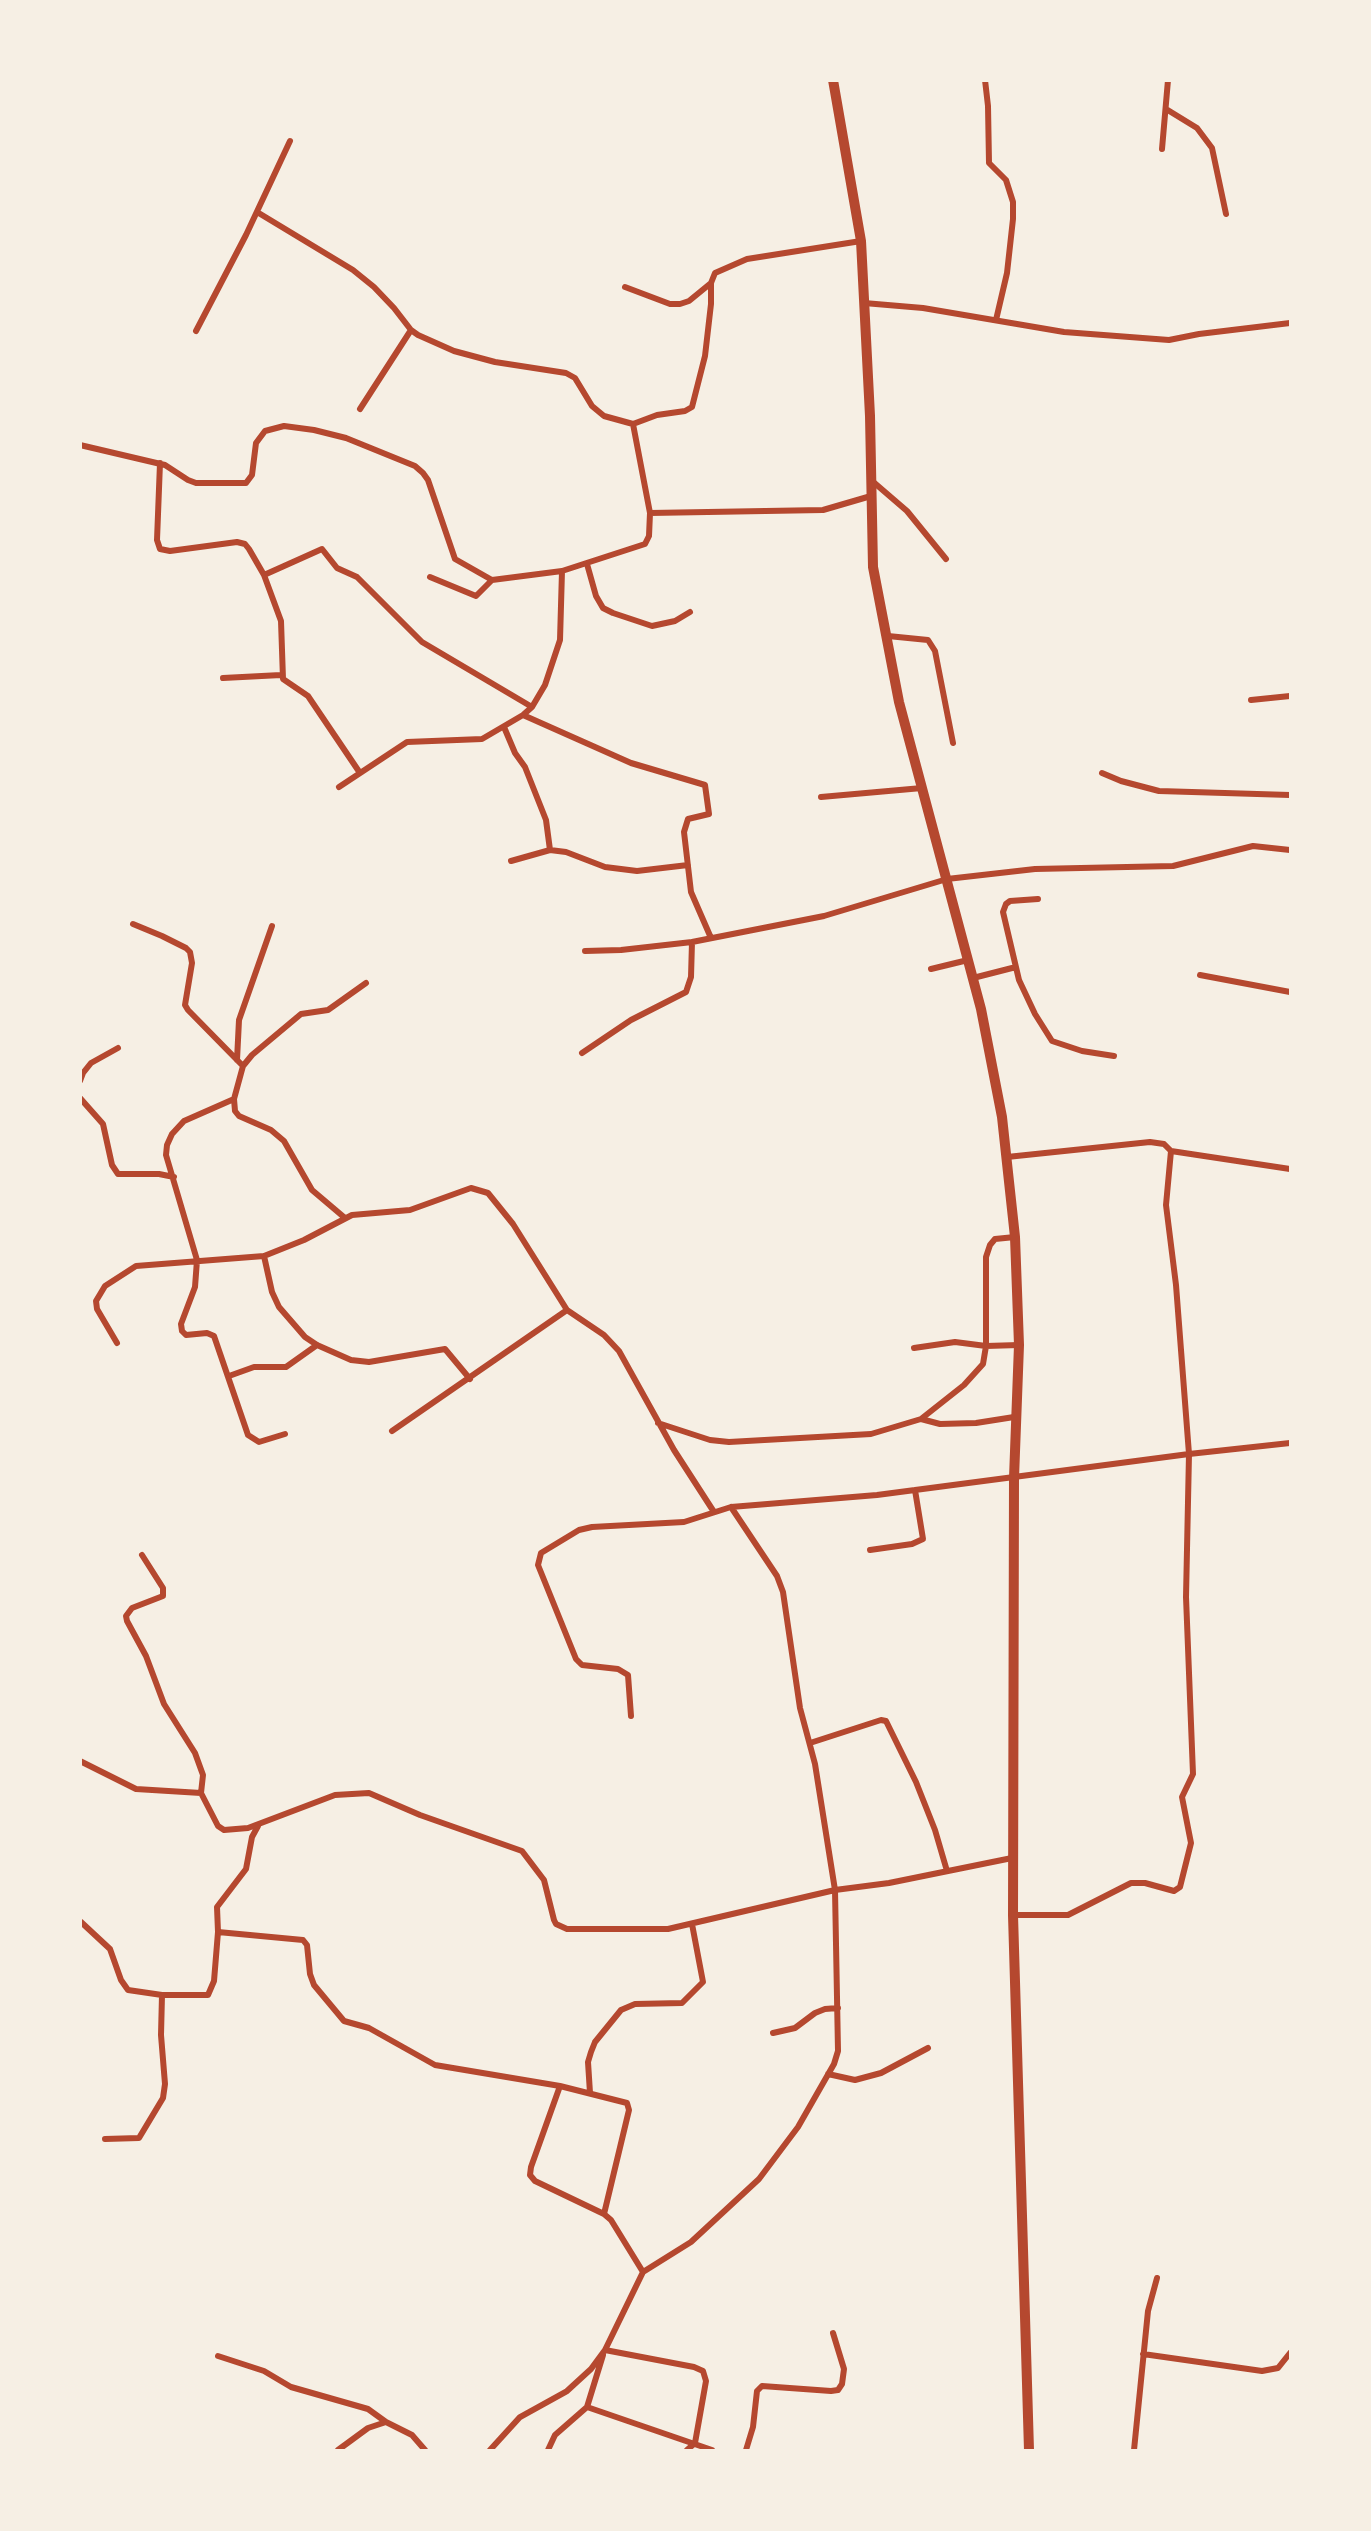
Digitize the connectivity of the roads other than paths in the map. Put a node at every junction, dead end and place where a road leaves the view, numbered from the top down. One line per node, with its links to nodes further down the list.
1 (833, 80): 9 (main road)
2 (985, 80): 13 (street)
3 (1168, 80): 4 (street)
4 (1166, 109): 6 (street); 8 (street)
5 (290, 141): 7 (street)
6 (1161, 149)
7 (257, 212): 15 (street); 16 (street)
8 (1226, 214)
9 (861, 241): 10 (street); 12 (main road)
10 (711, 283): 11 (street); 18 (street)
11 (625, 287)
12 (864, 303): 13 (street); 21 (main road)
13 (996, 320): 14 (street)
14 (1290, 323)
15 (411, 330): 17 (street); 18 (street)
16 (196, 331)
17 (360, 409)
18 (633, 424): 23 (street)
19 (80, 445): 20 (street)
20 (160, 463): 27 (street); 29 (street)
21 (870, 480): 22 (main road); 24 (street)
22 (871, 496): 23 (street); 31 (main road)
23 (650, 513): 25 (street)
24 (946, 559)
25 (586, 564): 26 (street); 30 (street)
26 (562, 571): 29 (street); 36 (street)
27 (264, 575): 32 (street); 36 (street)
28 (430, 577): 29 (street)
29 (492, 580)
30 (690, 612)
31 (888, 636): 39 (street); 43 (main road)
32 (281, 675): 33 (street); 40 (street)
33 (223, 678)
34 (1290, 696): 35 (street)
35 (1251, 700)
36 (532, 707): 37 (street)
37 (523, 715): 38 (street); 49 (street)
38 (505, 727): 40 (street); 46 (street)
39 (953, 743)
40 (360, 773): 42 (street)
41 (1102, 773): 44 (street)
42 (339, 787)
43 (922, 788): 45 (street); 50 (main road)
44 (1290, 794)
45 (821, 797)
46 (550, 850): 48 (street); 49 (street)
47 (1290, 850): 50 (street)
48 (511, 861)
49 (688, 865): 54 (street)
50 (947, 879): 54 (street); 57 (main road)
51 (1038, 900): 58 (street)
52 (133, 924): 67 (street)
53 (272, 926): 67 (street)
54 (711, 938): 55 (street)
55 (692, 942): 56 (street); 65 (street)
56 (584, 951)
57 (968, 960): 59 (street); 61 (main road)
58 (1017, 967): 61 (street); 66 (street)
59 (931, 969)
60 (1200, 975): 63 (street)
61 (973, 978): 73 (main road)
62 (366, 983): 68 (street)
63 (1290, 992)
64 (118, 1048): 69 (street)
65 (582, 1053)
66 (1114, 1056)
67 (237, 1060): 68 (street)
68 (243, 1066): 71 (street)
69 (80, 1081)
70 (80, 1098): 75 (street)
71 (234, 1100): 75 (street); 76 (street)
72 (1171, 1150): 73 (street); 74 (street); 94 (street)
73 (1007, 1157): 77 (main road)
74 (1290, 1169)
75 (174, 1177): 79 (street)
76 (345, 1218): 78 (street); 80 (street)
77 (1015, 1237): 83 (main road); 84 (street)
78 (264, 1256): 79 (street); 82 (street)
79 (197, 1259): 81 (street); 86 (street)
80 (567, 1310): 87 (street); 90 (street)
81 (117, 1343)
82 (317, 1345): 86 (street); 87 (street)
83 (1018, 1345): 84 (street); 88 (main road)
84 (986, 1346): 85 (street); 89 (street)
85 (914, 1348)
86 (229, 1376): 92 (street)
87 (470, 1379): 91 (street)
88 (1014, 1417): 89 (street); 95 (main road)
89 (921, 1419): 90 (street)
90 (658, 1423): 98 (street)
91 (392, 1431)
92 (285, 1434)
93 (1290, 1443): 94 (street)
94 (1189, 1454): 95 (street); 109 (street)
95 (1014, 1478): 96 (street); 106 (main road)
96 (915, 1490): 97 (street); 99 (street)
97 (731, 1507): 98 (street); 102 (street)
98 (714, 1512): 101 (street)
99 (870, 1550)
100 (142, 1555): 104 (street)
101 (631, 1716)
102 (810, 1743): 107 (street); 108 (street)
103 (80, 1761): 104 (street)
104 (201, 1793): 105 (street)
105 (260, 1824): 111 (street); 112 (street)
106 (1012, 1858): 107 (street); 109 (main road)
107 (947, 1871): 108 (street)
108 (835, 1890): 111 (street); 114 (street)
109 (1013, 1914): 139 (main road)
110 (81, 1922): 113 (street)
111 (692, 1924): 119 (street)
112 (218, 1932): 113 (street); 118 (street)
113 (162, 1996): 120 (street)
114 (838, 2008): 115 (street); 117 (street)
115 (773, 2033)
116 (928, 2048): 117 (street)
117 (828, 2074): 122 (street)
118 (560, 2085): 119 (street); 121 (street)
119 (590, 2093): 121 (street)
120 (105, 2139)
121 (604, 2214): 122 (street)
122 (642, 2272): 125 (street)
123 (1157, 2277): 127 (street)
124 (833, 2333): 138 (street)
125 (605, 2350): 129 (street); 131 (street); 134 (street)
126 (1290, 2353): 127 (street)
127 (1143, 2354): 140 (street)
128 (218, 2356): 130 (street)
129 (587, 2407): 131 (street); 135 (street)
130 (386, 2422): 132 (street); 133 (street)
131 (695, 2443): 136 (street); 137 (street)
132 (338, 2451)
133 (425, 2451)
134 (490, 2451)
135 (548, 2451)
136 (687, 2451)
137 (712, 2451)
138 (746, 2451)
139 (1029, 2451)
140 (1134, 2451)

